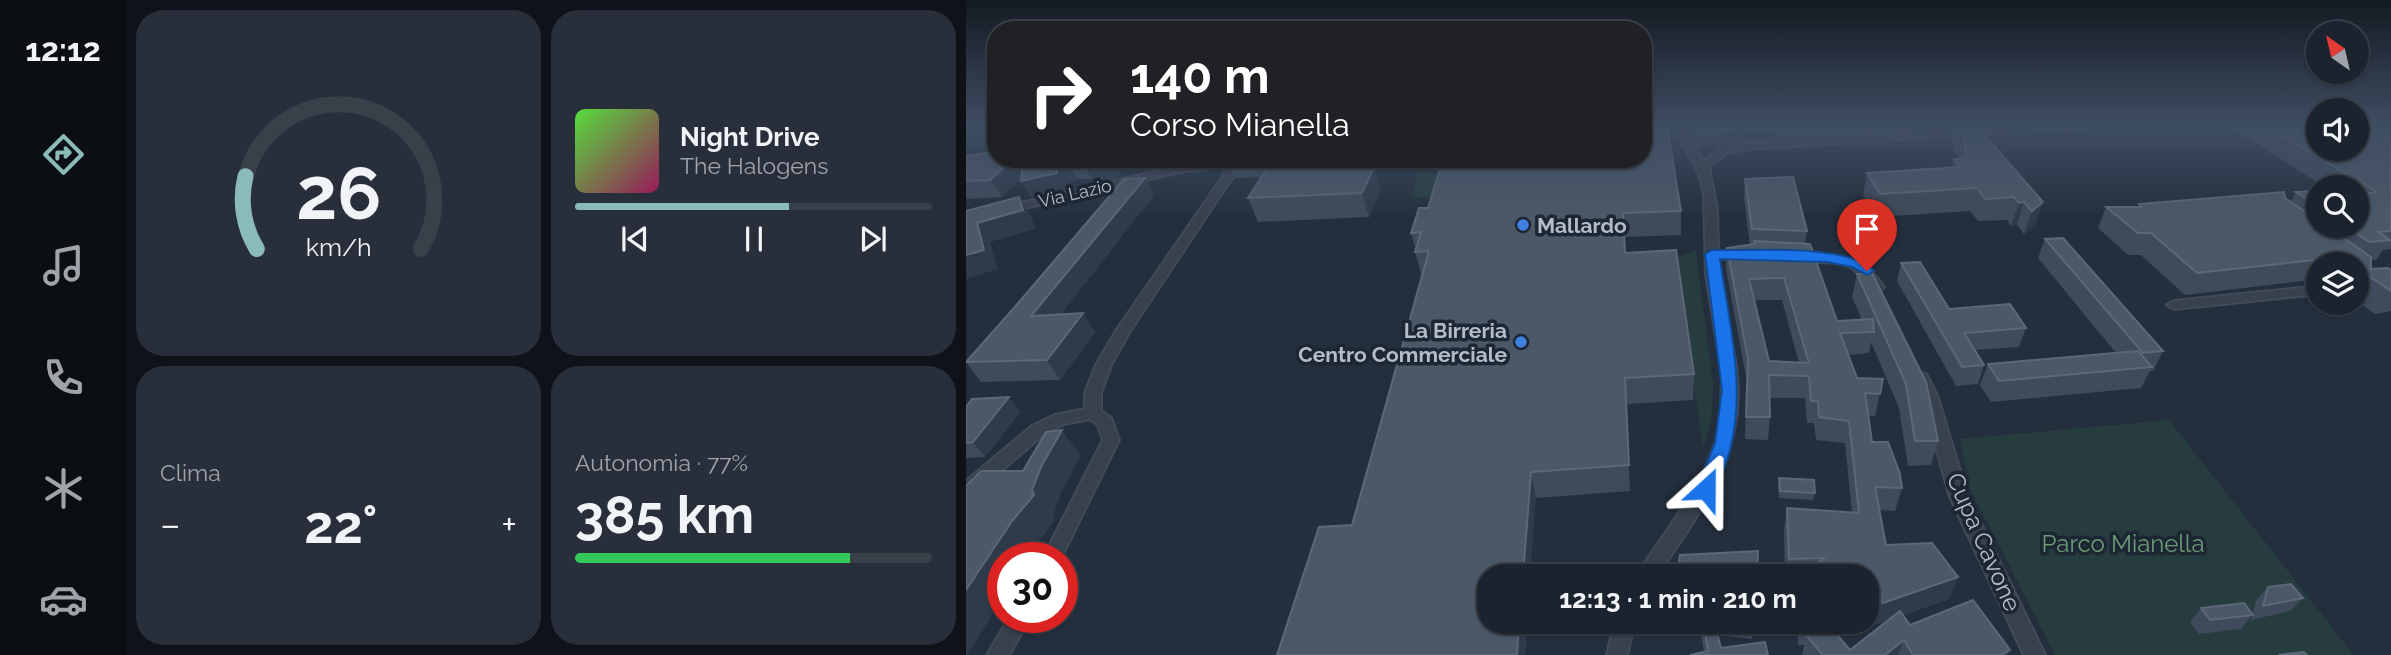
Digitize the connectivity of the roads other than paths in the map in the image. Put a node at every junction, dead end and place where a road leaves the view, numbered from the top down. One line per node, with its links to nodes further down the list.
1 (1693, 156): 5 (street)
2 (1717, 156): 5 (street)
3 (1186, 168): 6 (street, Via Lazio)
4 (1231, 168): 14 (street)
5 (1705, 173): 7 (street)
6 (992, 213)
7 (1712, 254): 8 (street); 19 (street)
8 (1763, 258)
9 (1786, 258): 11 (street)
10 (2306, 291): 12 (street)
11 (1882, 299)
12 (2174, 305)
13 (1912, 359): 24 (street, Cupa Cavone)
14 (1093, 413): 15 (street); 18 (street)
15 (986, 474): 16 (street); 17 (street)
16 (966, 476)
17 (966, 491)
18 (1060, 542)
19 (1654, 564)
20 (1011, 633): 22 (street)
21 (1622, 634): 23 (street)
22 (997, 655)
23 (1617, 655)
24 (2035, 655)

